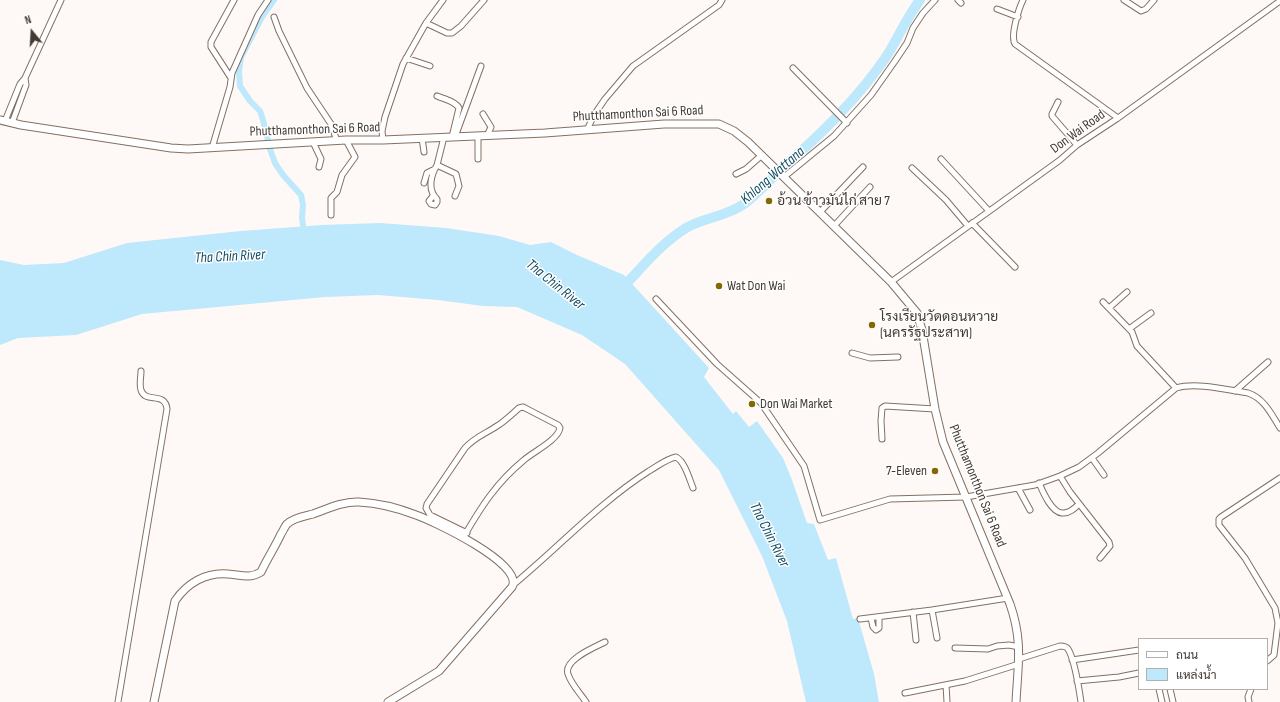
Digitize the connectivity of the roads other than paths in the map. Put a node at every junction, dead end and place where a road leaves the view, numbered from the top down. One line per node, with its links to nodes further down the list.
1 (60, 0): 25 (street)
2 (234, 0): 20 (street)
3 (268, 0): 20 (street)
4 (443, 0): 15 (street)
5 (484, 0): 15 (street)
6 (722, 0): 27 (street)
7 (935, 0): 26 (street)
8 (1023, 0): 14 (street)
9 (1124, 0): 10 (street)
10 (1154, 0)
11 (1280, 1): 24 (street, Don Wai Road)
12 (997, 9): 14 (street)
13 (274, 17): 35 (street)
14 (1018, 17): 24 (street)
15 (426, 23): 16 (street)
16 (406, 58): 17 (street); 34 (street)
17 (430, 66)
18 (482, 66): 31 (street)
19 (792, 68): 26 (street)
20 (231, 78): 38 (street)
21 (437, 96): 31 (street)
22 (1058, 102): 37 (street)
23 (483, 114): 29 (street)
24 (1118, 118): 37 (street, Don Wai Road)
25 (5, 121): 38 (main road, Phutthamonthon Sai 6 Road)
26 (847, 123): 47 (street)
27 (587, 130): 29 (main road, Phutthamonthon Sai 6 Road); 40 (main road, Phutthamonthon Sai 6 Road)
28 (478, 136): 29 (main road, Phutthamonthon Sai 6 Road); 31 (main road, Phutthamonthon Sai 6 Road); 41 (street)
29 (487, 136)
30 (444, 137): 31 (main road, Phutthamonthon Sai 6 Road); 32 (main road, Phutthamonthon Sai 6 Road); 44 (street)
31 (454, 137)
32 (422, 138): 34 (main road, Phutthamonthon Sai 6 Road); 39 (street)
33 (346, 140): 34 (main road, Phutthamonthon Sai 6 Road); 35 (main road, Phutthamonthon Sai 6 Road); 55 (street)
34 (383, 140)
35 (337, 141): 36 (main road, Phutthamonthon Sai 6 Road)
36 (313, 142): 38 (main road, Phutthamonthon Sai 6 Road); 43 (street)
37 (1077, 146): 53 (street, Don Wai Road)
38 (212, 148)
39 (424, 152)
40 (762, 155): 47 (main road, Phutthamonthon Sai 6 Road); 48 (street)
41 (478, 159)
42 (941, 159): 53 (street)
43 (319, 167)
44 (436, 167): 49 (street); 51 (street); 52 (street)
45 (863, 167): 54 (street)
46 (912, 168): 56 (street)
47 (780, 173): 54 (main road, Phutthamonthon Sai 6 Road)
48 (736, 174)
49 (424, 183)
50 (870, 187): 57 (street)
51 (433, 196)
52 (455, 196)
53 (989, 211): 56 (street, Don Wai Road)
54 (820, 212): 57 (main road, Phutthamonthon Sai 6 Road)
55 (331, 215)
56 (970, 224): 58 (street); 59 (street, Don Wai Road)
57 (834, 226): 59 (main road, Phutthamonthon Sai 6 Road)
58 (1015, 267)
59 (891, 282): 72 (main road, Phutthamonthon Sai 6 Road)
60 (1127, 292): 63 (street)
61 (656, 299): 82 (street)
62 (1103, 302): 63 (street)
63 (1109, 308): 65 (street)
64 (1151, 313): 65 (street)
65 (1129, 329): 70 (street)
66 (852, 353): 67 (street)
67 (898, 357)
68 (1268, 362): 71 (street)
69 (140, 371): 110 (street)
70 (1176, 388): 71 (street); 75 (street)
71 (1235, 391): 73 (street)
72 (935, 409): 74 (street); 82 (main road, Phutthamonthon Sai 6 Road)
73 (1280, 428)
74 (882, 439)
75 (1092, 458): 76 (street); 77 (street)
76 (1104, 475)
77 (1060, 476): 79 (street); 83 (street)
78 (1280, 478): 100 (street)
79 (1039, 483): 81 (street); 83 (street)
80 (693, 488): 87 (street)
81 (1018, 488): 82 (street); 84 (street)
82 (966, 498): 88 (main road, Phutthamonthon Sai 6 Road)
83 (1080, 504): 86 (street)
84 (1030, 510)
85 (465, 535): 85 (street); 87 (main road); 111 (main road)
86 (1100, 558)
87 (513, 584): 112 (main road)
88 (1008, 598): 89 (street); 97 (main road, Phutthamonthon Sai 6 Road)
89 (932, 610): 90 (street); 94 (street)
90 (913, 612): 91 (street); 95 (street)
91 (879, 617): 92 (street); 92 (street)
92 (871, 618): 93 (street)
93 (860, 619)
94 (937, 638)
95 (916, 640)
96 (605, 642): 113 (street)
97 (1019, 647): 98 (street); 102 (main road, Phutthamonthon Sai 6 Road)
98 (955, 648)
99 (1138, 650): 101 (street)
100 (1268, 659)
101 (1072, 660): 102 (street); 104 (street)
102 (1019, 661): 105 (street); 115 (main road, Phutthamonthon Sai 6 Road)
103 (1138, 673): 104 (street)
104 (1077, 681): 116 (street)
105 (946, 685): 109 (street); 114 (street)
106 (1159, 690): 117 (street)
107 (1170, 690): 118 (street)
108 (1251, 690): 119 (street)
109 (905, 693)
110 (118, 702)
111 (154, 702)
112 (388, 702)
113 (586, 702)
114 (947, 702)
115 (1016, 702)
116 (1081, 702)
117 (1162, 702)
118 (1173, 702)
119 (1249, 702)

